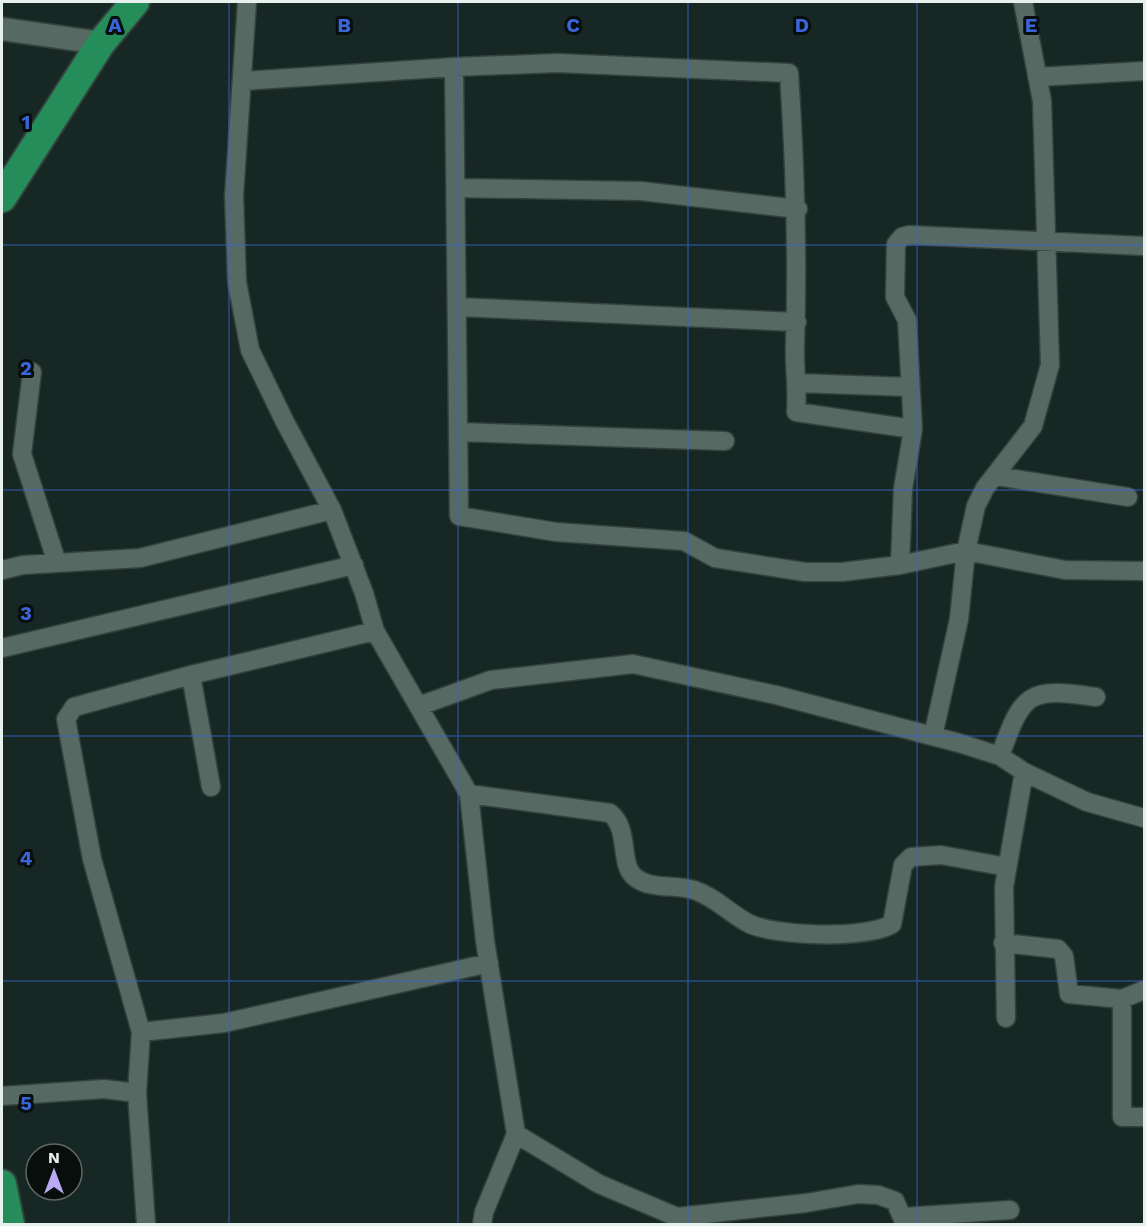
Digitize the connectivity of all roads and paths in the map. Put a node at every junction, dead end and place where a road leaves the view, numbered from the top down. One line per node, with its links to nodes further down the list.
1 (135, 2): 5 (main road)
2 (247, 2): 9 (street)
3 (1023, 2): 8 (street)
4 (2, 29): 5 (street)
5 (101, 43): 11 (main road)
6 (454, 67): 9 (street); 10 (street); 12 (street)
7 (1144, 71): 8 (street)
8 (1037, 77): 13 (street)
9 (243, 81): 25 (street)
10 (456, 188): 12 (street); 15 (street)
11 (2, 198)
12 (798, 209): 16 (street)
13 (1044, 240): 14 (street); 19 (street); 23 (street)
14 (1144, 246)
15 (458, 307): 16 (street); 21 (street)
16 (797, 322): 18 (street)
17 (32, 372): 27 (street)
18 (798, 383): 19 (street); 20 (street)
19 (909, 387): 20 (street)
20 (913, 429): 29 (street)
21 (460, 432): 22 (street); 29 (street)
22 (725, 441)
23 (996, 476): 24 (street); 26 (street)
24 (1128, 497)
25 (332, 510): 27 (street); 28 (street)
26 (966, 551): 29 (street); 31 (street); 37 (street)
27 (57, 564): 30 (street)
28 (354, 565): 32 (street); 33 (street)
29 (900, 565)
30 (2, 570)
31 (1144, 571)
32 (375, 631): 34 (street); 36 (street)
33 (2, 648)
34 (191, 675): 40 (street); 49 (street)
35 (1096, 697): 38 (street)
36 (419, 706): 37 (street); 41 (street)
37 (933, 736): 38 (street)
38 (1000, 756): 39 (street)
39 (1024, 772): 42 (street); 43 (street)
40 (211, 787)
41 (469, 794): 43 (street); 45 (street)
42 (1144, 818)
43 (1007, 867): 44 (street)
44 (1003, 943): 47 (street); 48 (street)
45 (489, 963): 49 (street); 53 (street)
46 (1144, 990): 47 (street)
47 (1122, 999): 52 (street)
48 (1006, 1018)
49 (141, 1032): 50 (street)
50 (138, 1093): 51 (street); 59 (street)
51 (2, 1096)
52 (1144, 1117)
53 (516, 1134): 56 (street); 60 (street)
54 (2, 1185): 58 (main road)
55 (1010, 1210): 57 (street)
56 (677, 1221): 57 (street)
57 (904, 1221)
58 (10, 1224)
59 (146, 1224)
60 (482, 1224)

